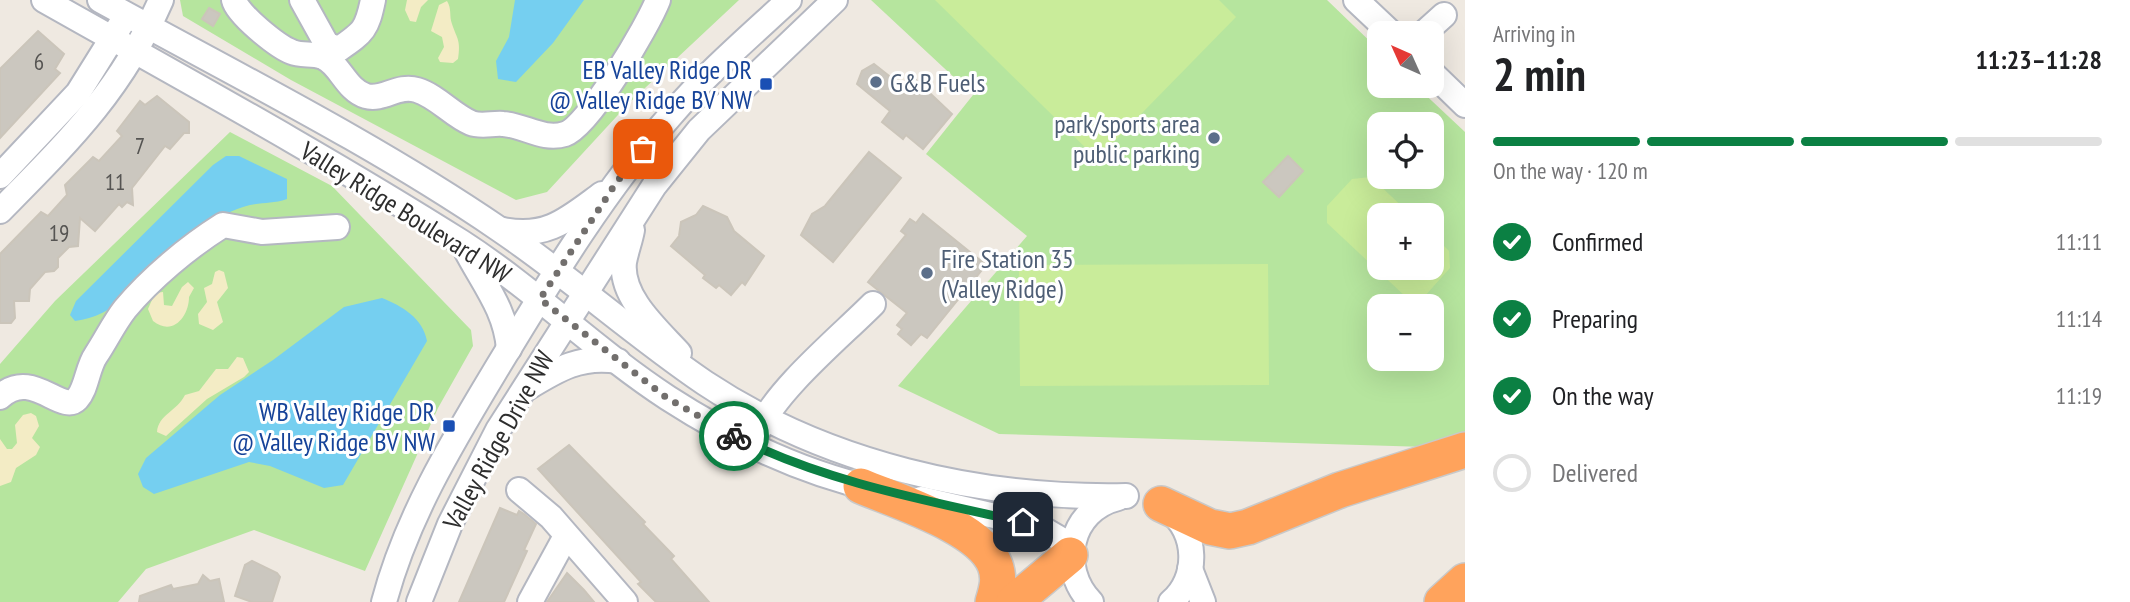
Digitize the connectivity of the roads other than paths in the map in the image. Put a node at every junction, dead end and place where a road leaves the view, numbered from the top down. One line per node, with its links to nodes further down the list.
1 (44, 0): 16 (street, Valley Ridge Boulevard NW)
2 (100, 0): 11 (street, Valley Ridge Boulevard NW)
3 (161, 0): 15 (street)
4 (234, 0): 18 (street)
5 (302, 0): 18 (street)
6 (373, 0): 18 (street)
7 (658, 0): 18 (street)
8 (789, 0): 22 (street, Valley Ridge Drive NW)
9 (835, 0): 24 (street, Valley Ridge Drive NW)
10 (1356, 0): 13 (street)
11 (130, 7): 15 (street, Valley Ridge Boulevard NW); 16 (street)
12 (1444, 15): 14 (street)
13 (1378, 21)
14 (1437, 21)
15 (149, 27): 17 (street); 26 (street, Valley Ridge Boulevard NW)
16 (113, 39): 17 (street, Valley Ridge Boulevard NW); 21 (street)
17 (136, 51): 23 (street); 27 (street, Valley Ridge Boulevard NW)
18 (325, 51)
19 (1444, 85): 20 (street)
20 (1465, 105)
21 (0, 176)
22 (616, 183): 26 (street); 28 (street, Valley Ridge Drive NW)
23 (2, 205)
24 (636, 213): 29 (street, Valley Ridge Drive NW); 35 (street)
25 (337, 227): 37 (street)
26 (499, 229): 28 (street, Valley Ridge Boulevard NW)
27 (462, 243): 30 (street, Valley Ridge Boulevard NW); 33 (street)
28 (558, 272): 29 (street, Valley Ridge Boulevard NW); 30 (street, Valley Ridge Drive NW)
29 (585, 293): 32 (street, Valley Ridge Drive NW); 35 (street, Valley Ridge Boulevard NW)
30 (540, 299): 32 (street, Valley Ridge Boulevard NW); 33 (street, Valley Ridge Drive NW)
31 (873, 304): 38 (street)
32 (567, 320): 34 (street, Valley Ridge Boulevard NW); 36 (street, Valley Ridge Drive NW)
33 (509, 349): 49 (street, Valley Ridge Drive NW)
34 (618, 361): 36 (street); 39 (street, Valley Ridge Boulevard NW)
35 (708, 384): 38 (street, Valley Ridge Boulevard NW)
36 (521, 393): 50 (street, Valley Ridge Drive NW)
37 (0, 397)
38 (764, 417): 39 (street); 43 (street, Valley Ridge Boulevard NW)
39 (752, 445): 41 (street, Valley Ridge Boulevard NW)
40 (1465, 450): 44 (highway)
41 (861, 486): 46 (street, Valley Ridge Boulevard NW); 53 (highway)
42 (519, 490): 45 (street)
43 (1126, 496): 44 (street, Valley Ridge Boulevard NW); 46 (street)
44 (1161, 504): 47 (street)
45 (566, 536): 51 (street); 52 (street)
46 (1071, 550): 54 (highway); 55 (street)
47 (1191, 569): 56 (street); 57 (street)
48 (1465, 581): 58 (highway)
49 (384, 602)
50 (419, 602)
51 (530, 602)
52 (625, 602)
53 (993, 602)
54 (1014, 602)
55 (1091, 602)
56 (1171, 602)
57 (1203, 602)
58 (1442, 602)

